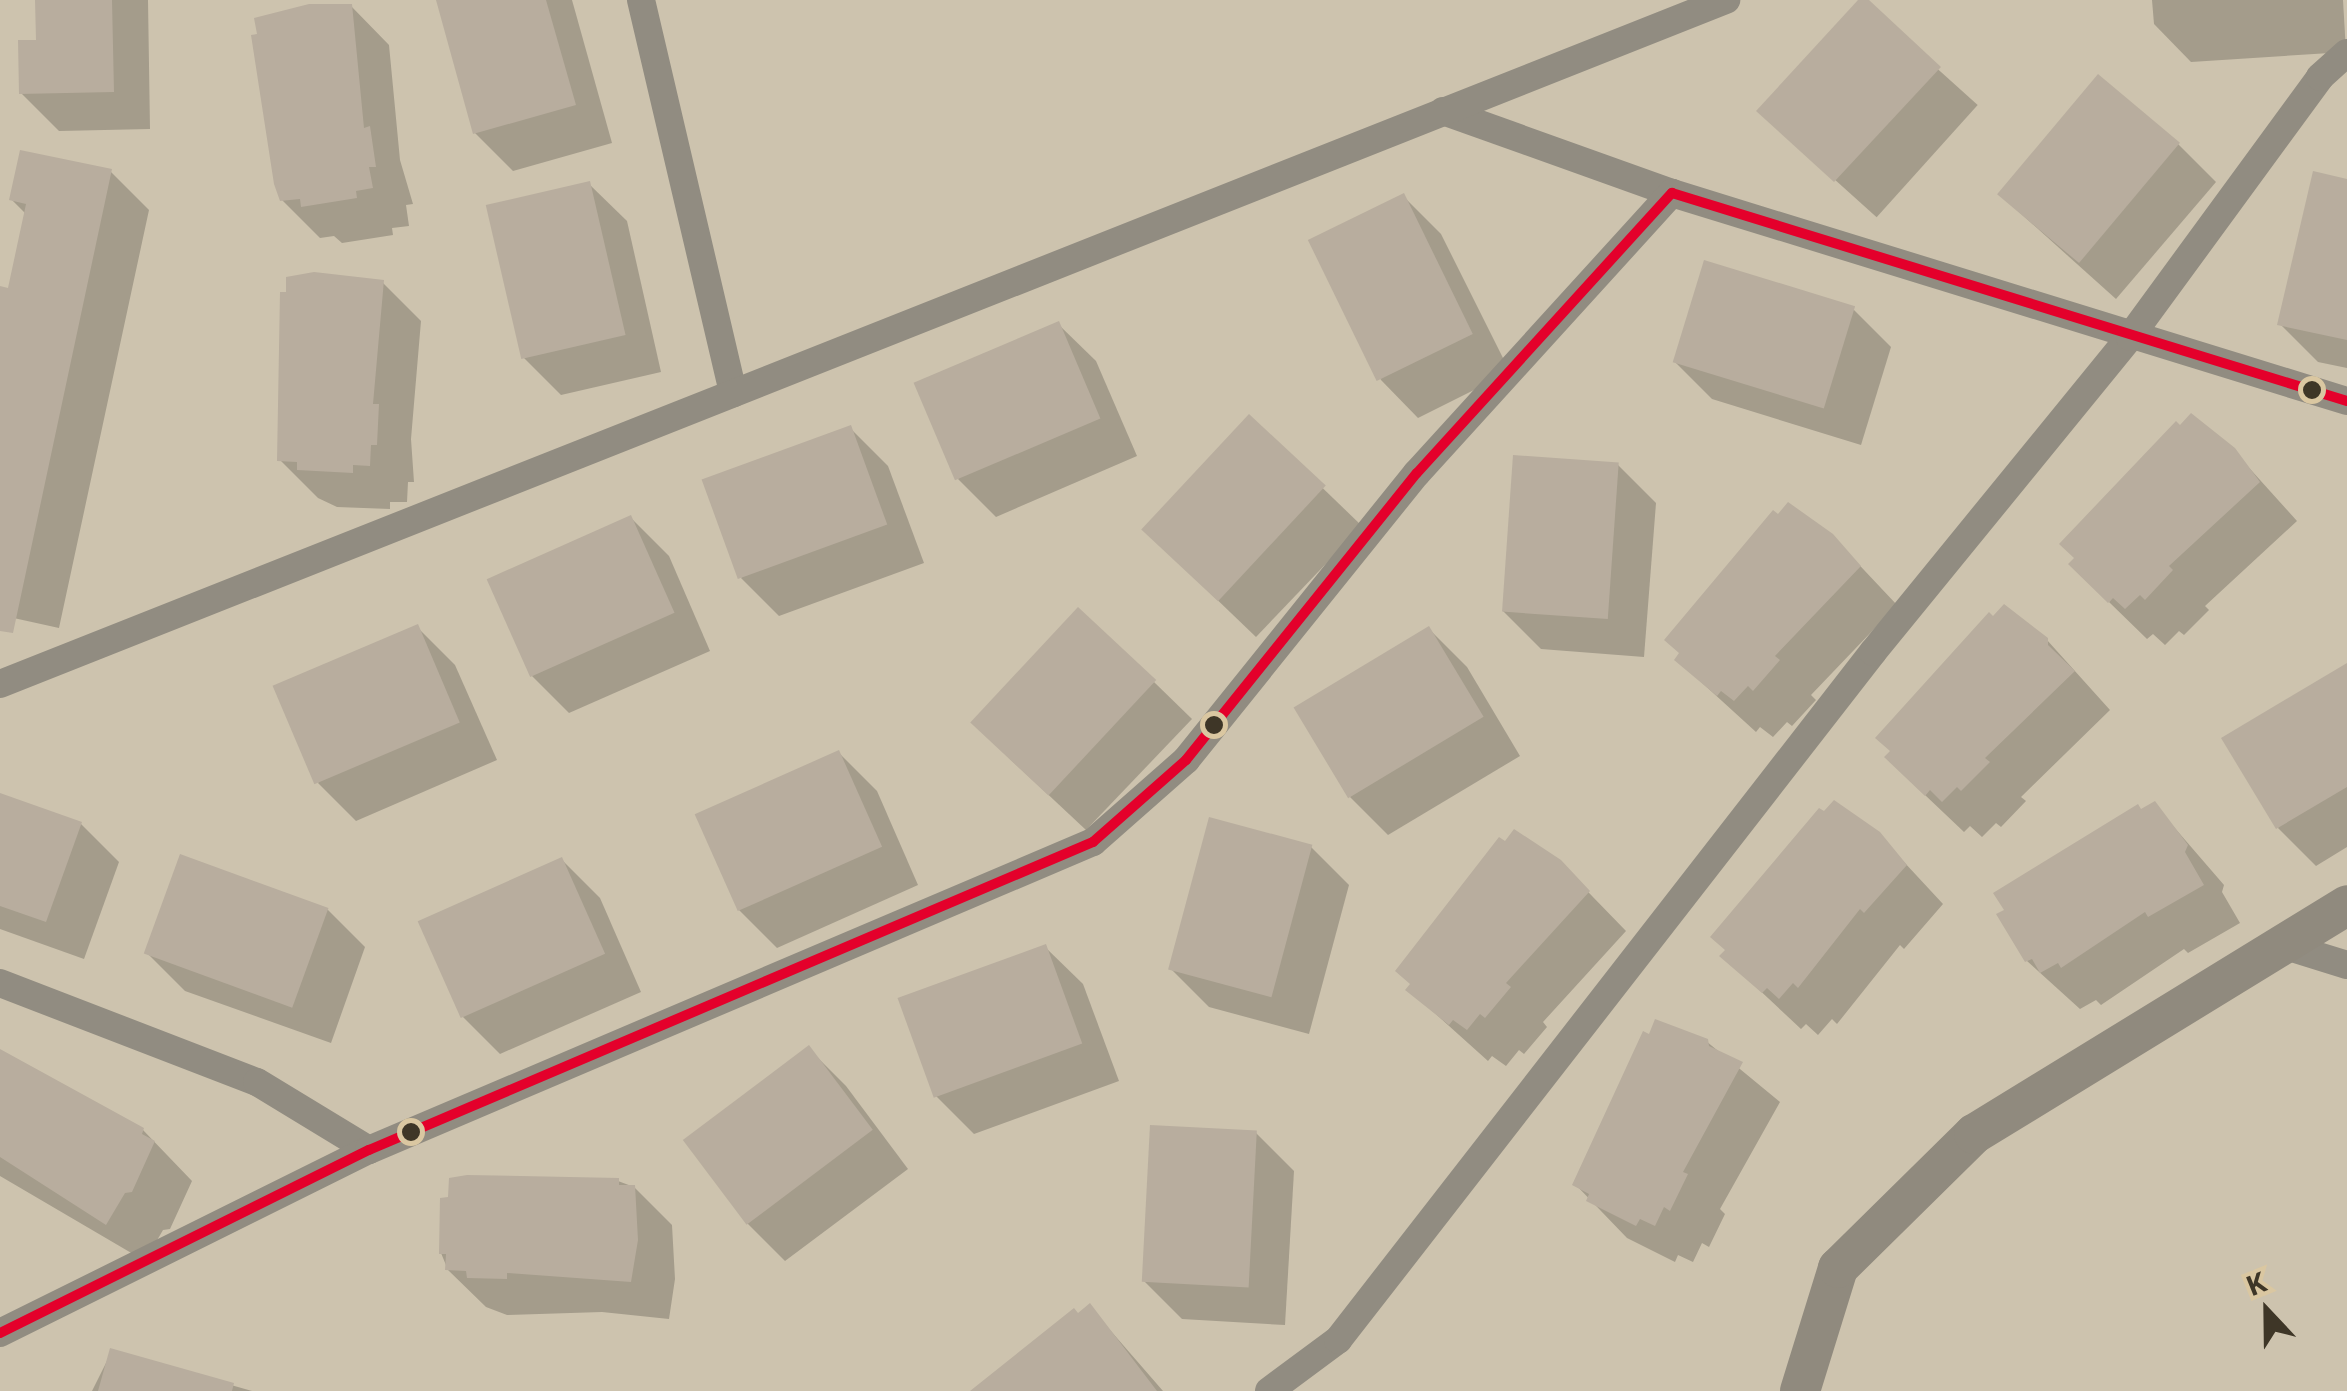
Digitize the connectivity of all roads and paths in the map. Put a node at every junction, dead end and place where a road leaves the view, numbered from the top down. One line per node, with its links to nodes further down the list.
1 (641, 0): 7 (street)
2 (1726, 0): 4 (street)
3 (2347, 53): 6 (street)
4 (1443, 111): 5 (street); 7 (street)
5 (1672, 193): 6 (street); 14 (street)
6 (2130, 336): 8 (street); 16 (street)
7 (732, 393): 9 (street)
8 (2347, 401)
9 (0, 684)
10 (2347, 906): 11 (street)
11 (2286, 946): 12 (street); 17 (street)
12 (2347, 964)
13 (0, 983): 14 (street)
14 (369, 1150): 15 (street)
15 (0, 1333)
16 (1269, 1391)
17 (1800, 1391)

